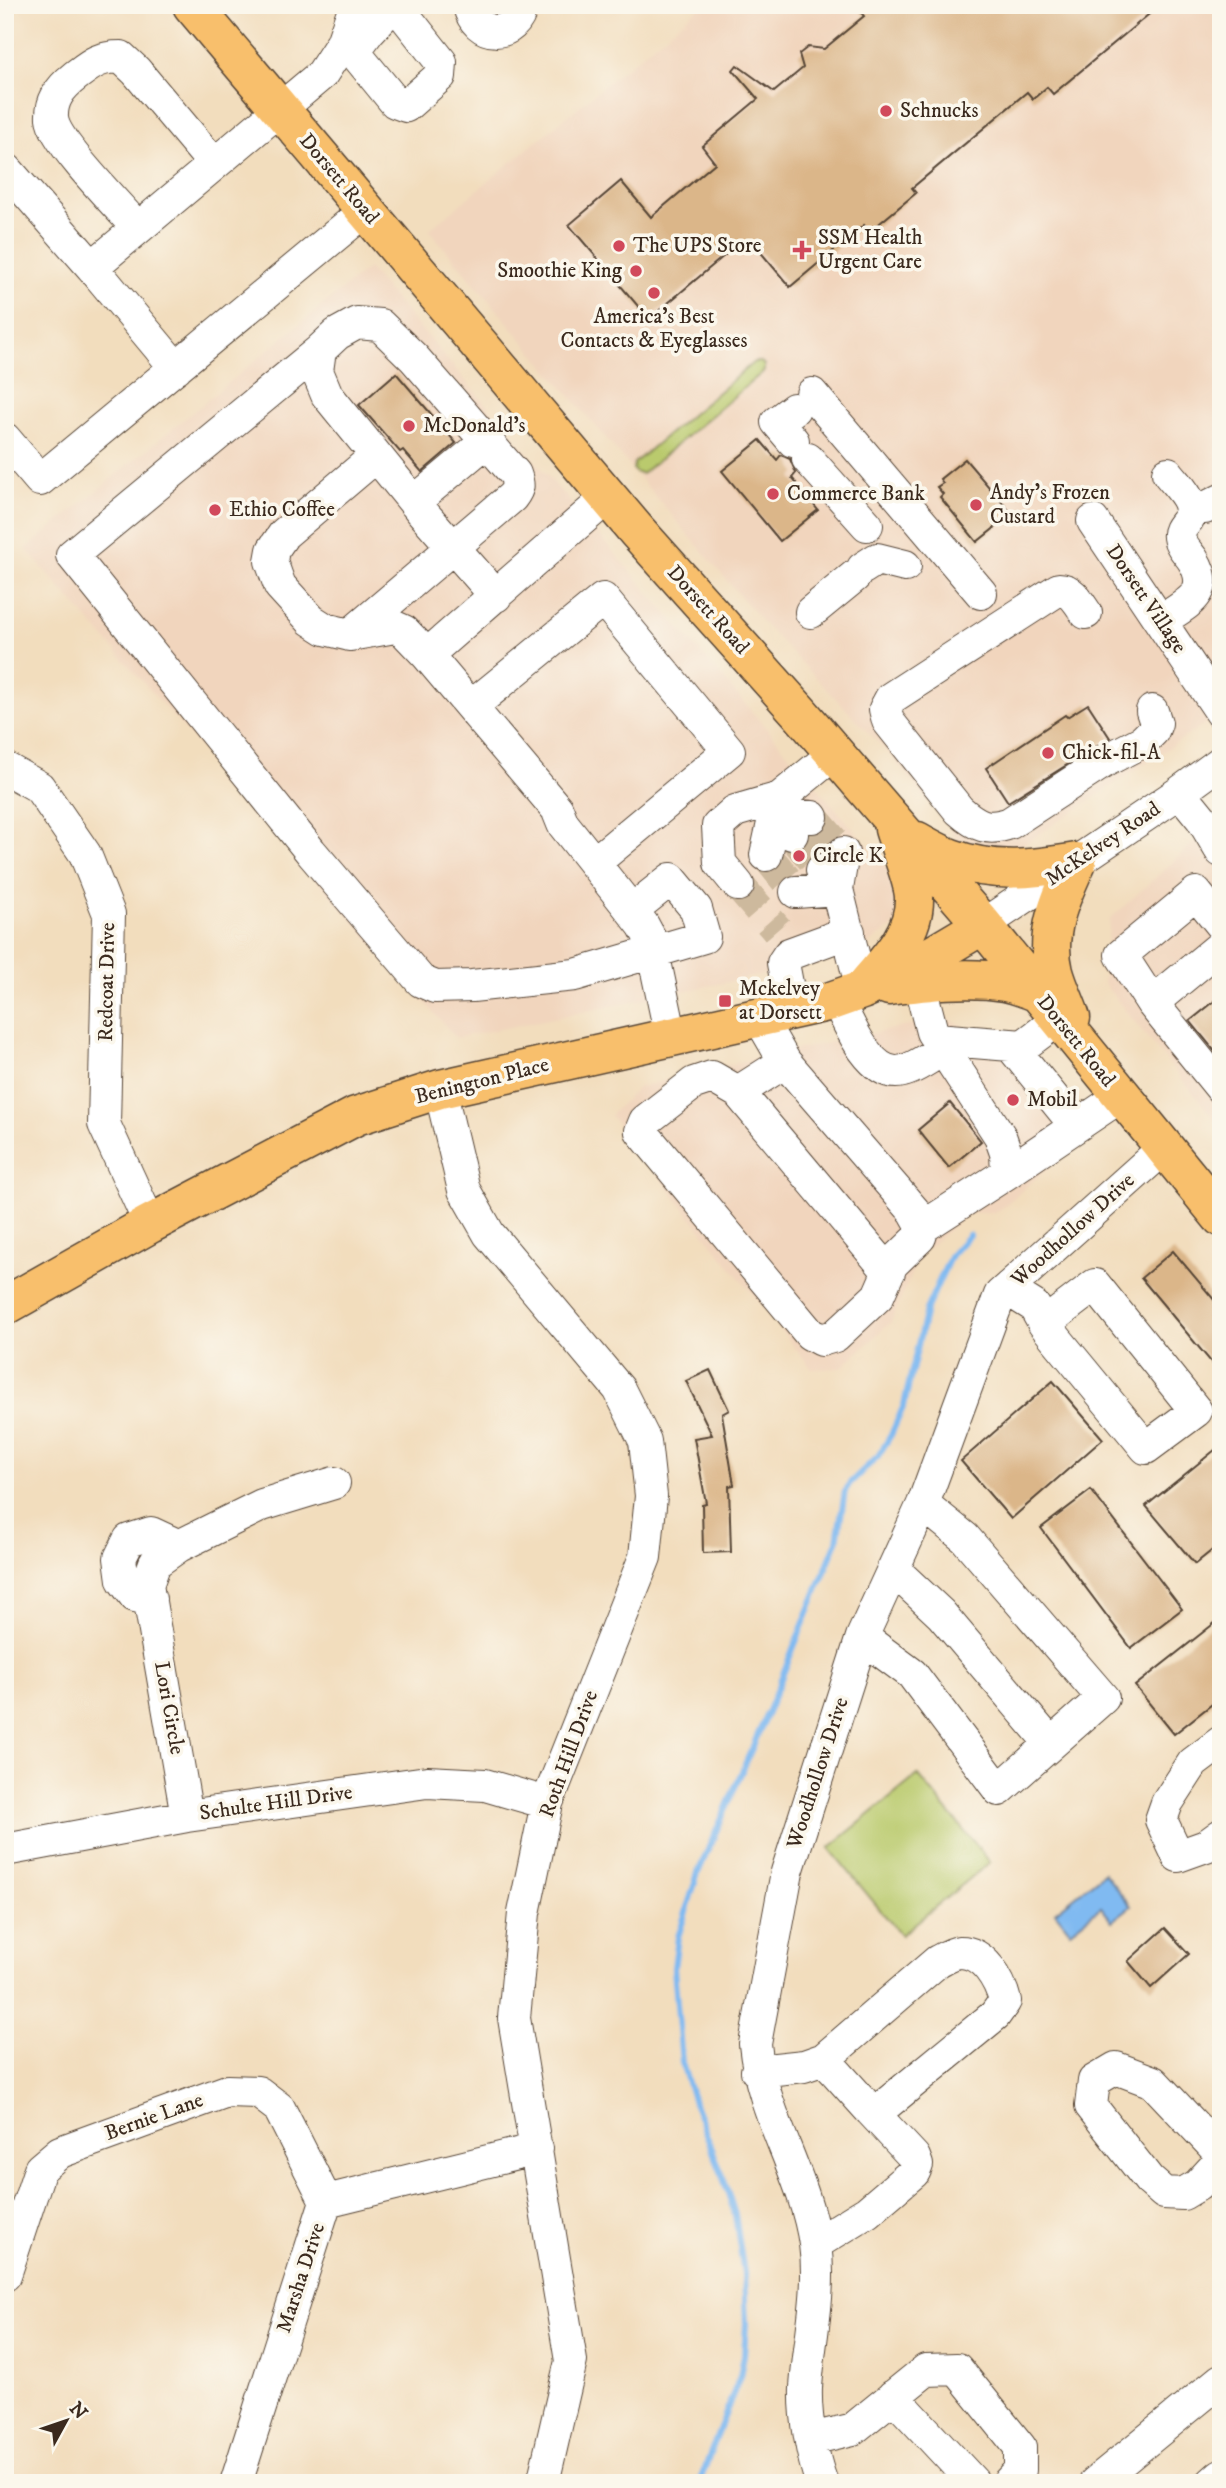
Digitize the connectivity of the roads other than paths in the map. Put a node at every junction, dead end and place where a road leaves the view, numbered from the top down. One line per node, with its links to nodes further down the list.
1 (192, 5): 5 (main road, Dorsett Road)
2 (469, 5): 3 (street)
3 (522, 5)
4 (359, 18): 5 (street)
5 (281, 110): 6 (street); 8 (main road, Dorsett Road)
6 (214, 164): 9 (street); 9 (street)
7 (5, 171): 10 (street)
8 (365, 211): 12 (street); 17 (main road, Dorsett Road)
9 (138, 228): 10 (street)
10 (92, 267): 12 (street)
11 (320, 349): 14 (street); 15 (street); 52 (street)
12 (176, 368): 13 (street)
13 (5, 439)
14 (486, 441): 18 (street); 22 (street)
15 (376, 456): 18 (street); 30 (street)
16 (1168, 473): 19 (street)
17 (608, 497): 25 (street); 35 (main road, Dorsett Road)
18 (414, 502): 22 (street)
19 (1207, 503): 26 (street)
20 (1093, 521): 29 (street, Dorsett Village)
21 (867, 525): 24 (street)
22 (454, 547): 25 (street); 30 (street)
23 (905, 566): 27 (street)
24 (981, 593)
25 (496, 596): 31 (street)
26 (1208, 598): 29 (street)
27 (811, 612)
28 (1086, 613): 33 (street)
29 (1161, 621): 34 (street, Dorsett Village)
30 (350, 635): 31 (street)
31 (427, 655): 32 (street)
32 (472, 706): 44 (street); 44 (street)
33 (1152, 710)
34 (1221, 712)
35 (835, 753): 39 (street); 40 (main road, Dorsett Road)
36 (1221, 762): 38 (street, McKelvey Road)
37 (5, 768): 71 (street, Redcoat Drive)
38 (1180, 792): 41 (street); 43 (street, McKelvey Road)
39 (790, 816): 42 (street); 45 (street)
40 (899, 827): 43 (main road); 49 (main road, Dorsett Road); 54 (main road)
41 (1221, 851)
42 (766, 855)
43 (1077, 862): 49 (street, McKelvey Road); 61 (main road)
44 (594, 863): 47 (street)
45 (738, 885)
46 (796, 892): 50 (street)
47 (632, 910): 52 (street); 52 (street)
48 (1221, 924): 55 (street)
49 (983, 925): 54 (main road, Benington Place); 56 (main road, Dorsett Road)
50 (849, 932): 54 (street); 57 (street)
51 (1221, 946): 55 (street)
52 (653, 953): 58 (street)
53 (919, 982): 54 (main road); 56 (main road); 59 (street)
54 (849, 994): 57 (main road, Benington Place); 59 (street)
55 (1152, 1003): 63 (street)
56 (1048, 1005): 60 (street); 61 (main road, Dorsett Road)
57 (775, 1014): 58 (main road, Benington Place); 62 (street)
58 (671, 1037): 64 (main road, Benington Place)
59 (939, 1045): 60 (street); 69 (street)
60 (1012, 1047): 67 (street)
61 (1083, 1049): 66 (main road, Dorsett Road)
62 (785, 1062): 65 (street); 72 (street)
63 (1221, 1088)
64 (439, 1089): 71 (main road, Benington Place); 83 (street, Roth Hill Drive)
65 (738, 1092): 73 (street); 73 (street)
66 (1121, 1096): 67 (street); 68 (main road, Dorsett Road)
67 (1076, 1126): 69 (street)
68 (1163, 1149): 70 (main road, Dorsett Road); 74 (street, Woodhollow Drive)
69 (1007, 1173): 72 (street)
70 (1221, 1217)
71 (150, 1224): 75 (main road, Benington Place)
72 (923, 1227): 73 (street)
73 (889, 1272)
74 (1007, 1289): 76 (street); 78 (street, Woodhollow Drive)
75 (5, 1306)
76 (1044, 1324): 76 (street)
77 (334, 1483): 84 (street, Lori Circle)
78 (923, 1504): 79 (street, Woodhollow Drive); 82 (street)
79 (893, 1569): 80 (street, Woodhollow Drive); 82 (street)
80 (862, 1637): 82 (street); 88 (street, Woodhollow Drive)
81 (1221, 1742): 85 (street)
82 (1051, 1744)
83 (547, 1803): 84 (street, Schulte Hill Drive); 90 (street, Roth Hill Drive)
84 (187, 1816): 86 (street, Schulte Hill Drive)
85 (1221, 1835)
86 (5, 1850)
87 (824, 2059): 88 (street); 89 (street); 89 (street)
88 (757, 2071): 94 (street, Woodhollow Drive)
89 (871, 2111): 94 (street)
90 (537, 2148): 93 (street, Marsha Drive); 101 (street, Roth Hill Drive)
91 (1221, 2154): 92 (street)
92 (1221, 2160)
93 (326, 2201): 95 (street, Bernie Lane); 100 (street, Marsha Drive)
94 (815, 2244): 98 (street, Woodhollow Drive)
95 (5, 2275)
96 (1221, 2380): 105 (street)
97 (893, 2396): 98 (street); 103 (street); 104 (street)
98 (811, 2439): 102 (street, Woodhollow Drive)
99 (1221, 2475): 106 (street)
100 (236, 2483)
101 (543, 2483)
102 (822, 2483)
103 (974, 2483)
104 (1008, 2483)
105 (1096, 2483)
106 (1212, 2483)

